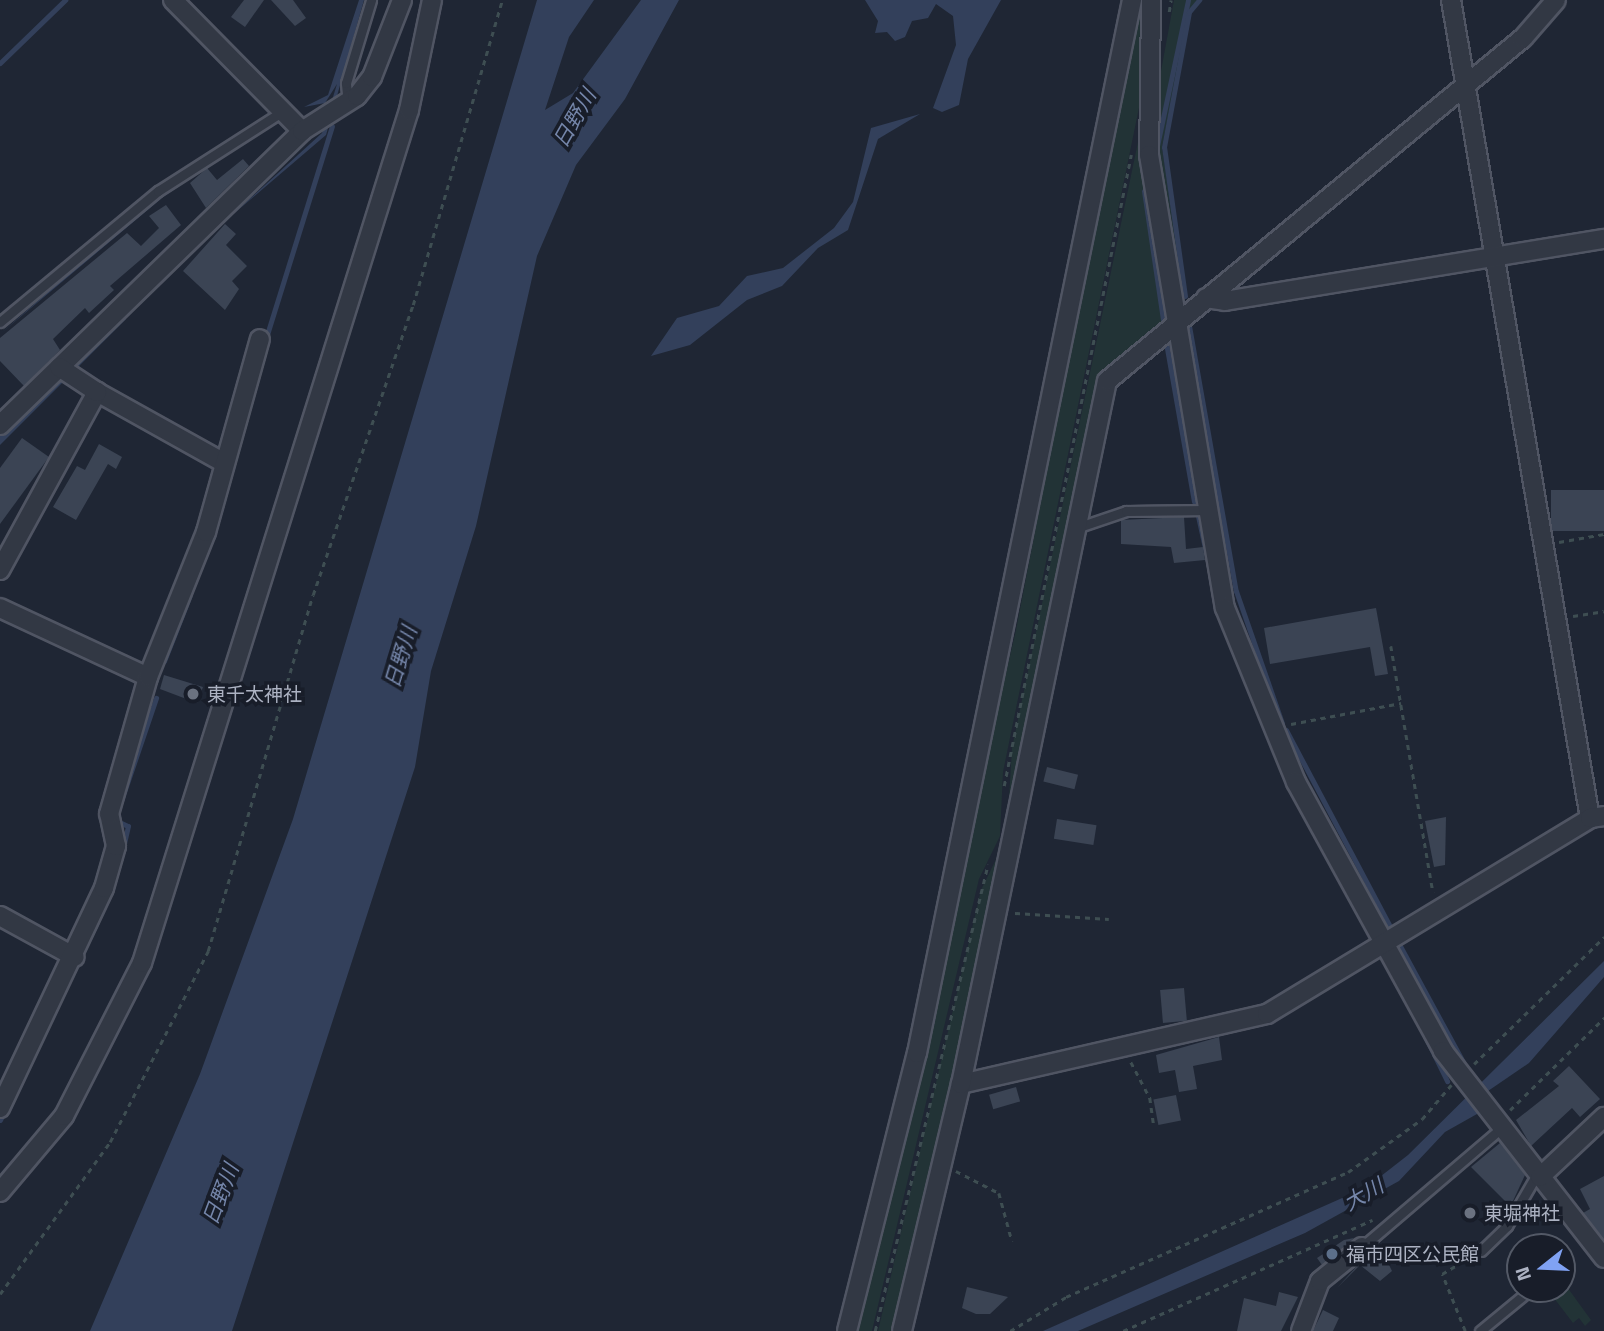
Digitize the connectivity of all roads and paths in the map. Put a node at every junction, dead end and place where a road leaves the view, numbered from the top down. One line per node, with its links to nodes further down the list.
1 (173, 0): 11 (street)
2 (371, 0): 12 (lane)
3 (402, 0): 12 (street)
4 (432, 0): 57 (street)
5 (502, 0): 63 (path)
6 (1132, 0): 65 (street)
7 (1151, 0): 18 (street)
8 (1451, 0): 10 (street)
9 (1556, 0): 10 (street)
10 (1466, 85): 16 (street); 17 (street)
11 (283, 111): 13 (street); 19 (lane)
12 (335, 113): 13 (street)
13 (302, 131): 21 (street)
14 (1132, 152): 37 (path)
15 (1604, 239): 16 (street)
16 (1496, 257): 17 (street); 28 (street)
17 (1206, 298): 18 (street)
18 (1174, 321): 25 (street); 26 (street)
19 (0, 322)
20 (260, 339): 24 (street)
21 (65, 371): 22 (street); 23 (street)
22 (97, 392): 24 (street); 29 (street)
23 (0, 425)
24 (223, 462): 34 (street)
25 (1208, 510): 26 (lane); 36 (street)
26 (1079, 527): 42 (street)
27 (1604, 534): 28 (path)
28 (1545, 545): 32 (street)
29 (0, 570)
30 (0, 608): 34 (street)
31 (1604, 611): 32 (path)
32 (1557, 617): 38 (street)
33 (1391, 646): 35 (path)
34 (148, 677): 46 (street)
35 (1401, 703): 36 (path); 40 (path)
36 (1275, 731): 45 (street)
37 (1004, 791)
38 (1597, 817): 40 (street)
39 (994, 854): 66 (path)
40 (1438, 912): 45 (street)
41 (0, 916): 46 (street)
42 (996, 917): 43 (path); 50 (street)
43 (1110, 919)
44 (1604, 937): 49 (path)
45 (1387, 946): 48 (street); 49 (street)
46 (75, 957): 51 (street)
47 (1604, 1018): 53 (path)
48 (1122, 1045): 50 (street); 54 (path)
49 (1459, 1078): 53 (street); 68 (path)
50 (961, 1084): 55 (street)
51 (0, 1108)
52 (1604, 1117): 56 (street)
53 (1496, 1126): 56 (street); 60 (lane)
54 (1154, 1127)
55 (941, 1170): 59 (path); 67 (street)
56 (1539, 1176): 61 (lane); 62 (street)
57 (0, 1192)
58 (1379, 1217): 69 (path)
59 (1012, 1241)
60 (1362, 1247): 70 (street)
61 (1481, 1251): 71 (path)
62 (1604, 1258)
63 (0, 1294)
64 (1514, 1303): 72 (lane)
65 (848, 1331)
66 (875, 1331)
67 (902, 1331)
68 (1010, 1331)
69 (1123, 1331)
70 (1301, 1331)
71 (1465, 1331)
72 (1480, 1331)

